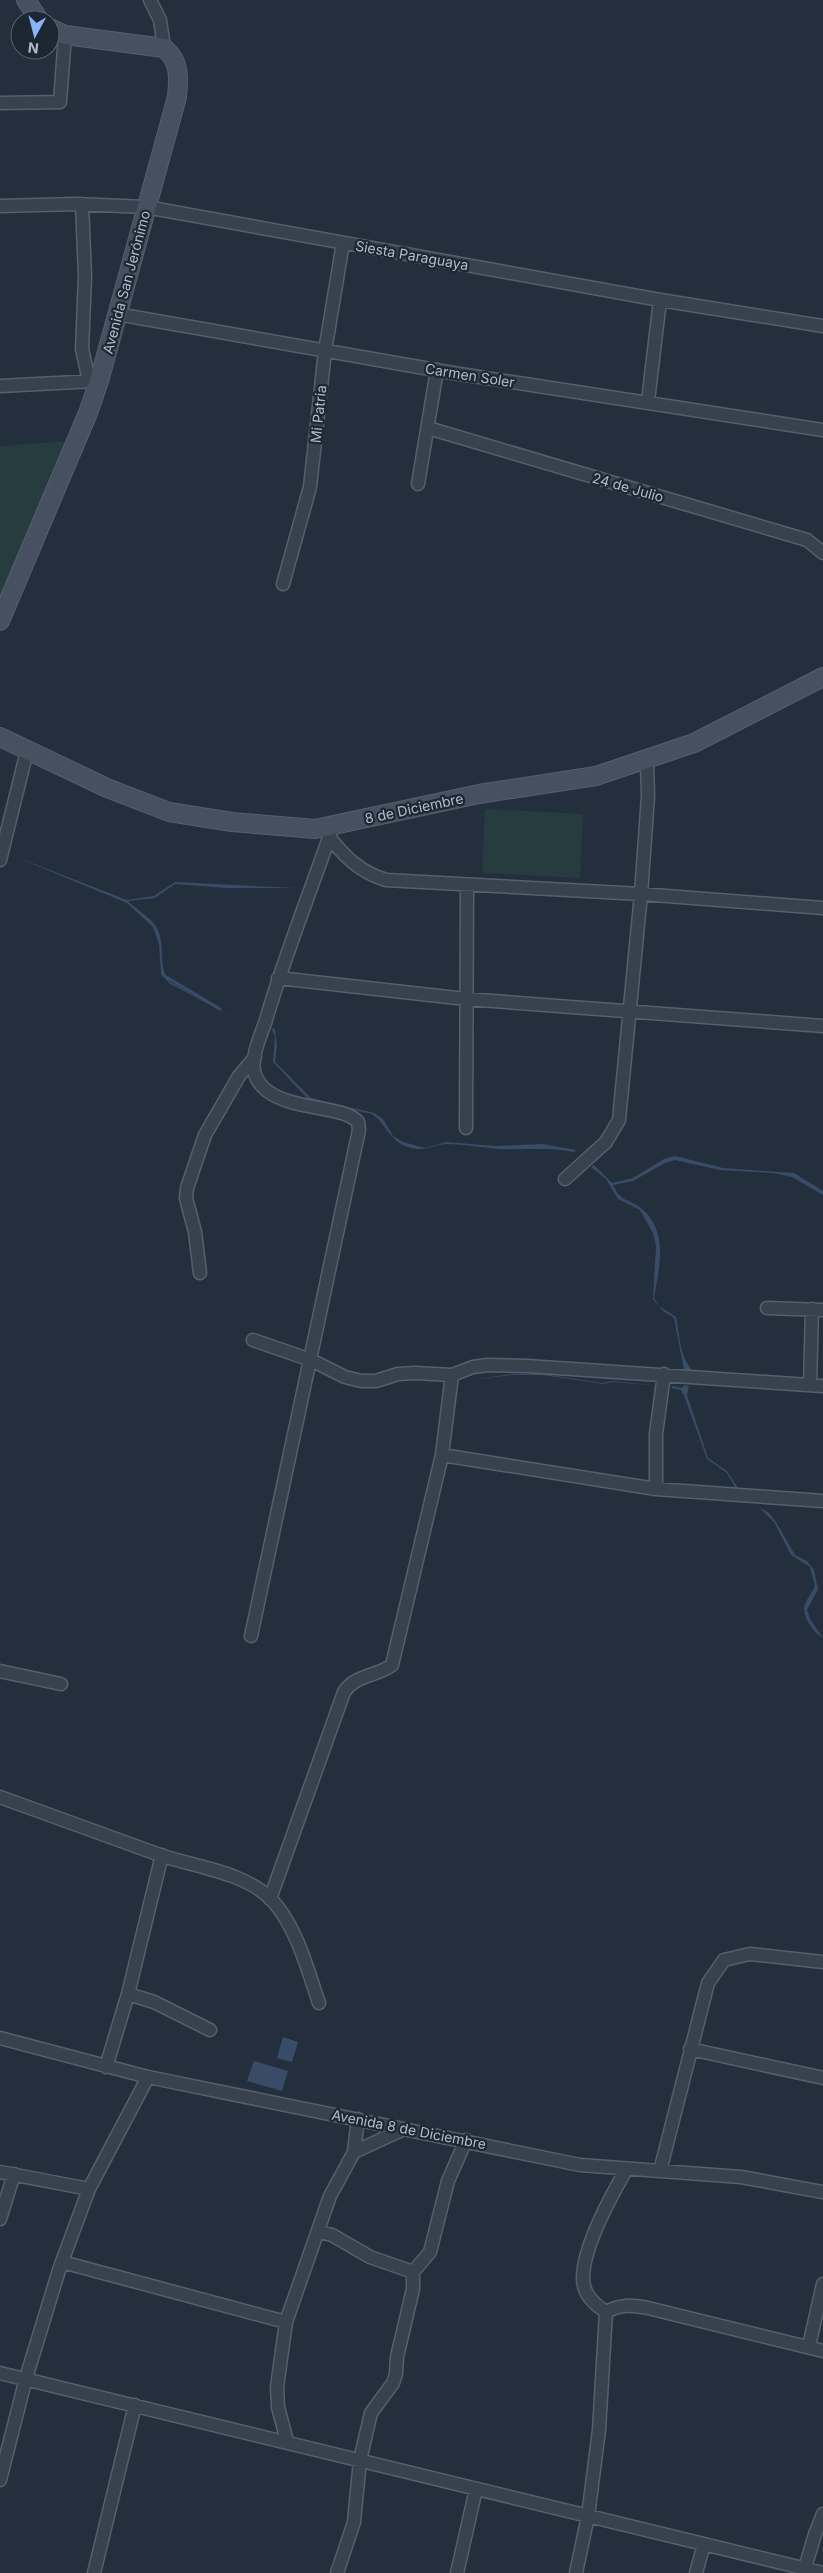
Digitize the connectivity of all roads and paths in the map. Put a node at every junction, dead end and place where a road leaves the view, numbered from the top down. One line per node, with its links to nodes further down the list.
1 (150, 0): 3 (street)
2 (60, 32): 3 (street)
3 (164, 48): 8 (street, Avenida San Jerónimo)
4 (59, 60): 5 (street)
5 (0, 103)
6 (82, 204): 7 (street, Siesta Paraguaya); 8 (street, Siesta Paraguaya); 15 (street)
7 (0, 206)
8 (146, 207): 9 (street, Siesta Paraguaya); 11 (street, Avenida San Jerónimo)
9 (343, 243): 10 (street, Siesta Paraguaya); 13 (street, Mi Patria)
10 (660, 300): 12 (street, Siesta Paraguaya); 17 (street)
11 (118, 314): 13 (street, Carmen Soler); 15 (street, Avenida San Jerónimo)
12 (823, 326)
13 (325, 351): 14 (street, Carmen Soler); 22 (street, Mi Patria)
14 (437, 370): 17 (street, Carmen Soler); 18 (street)
15 (94, 381): 16 (street); 23 (street, Avenida San Jerónimo)
16 (0, 386)
17 (648, 401): 19 (street, Carmen Soler)
18 (428, 428): 20 (street); 21 (street, 24 de Julio)
19 (823, 430)
20 (418, 484)
21 (823, 554)
22 (283, 584)
23 (0, 621)
24 (823, 677): 27 (street, 8 de Diciembre)
25 (0, 737): 26 (street, 8 de Diciembre)
26 (27, 751): 28 (street, 8 de Diciembre); 29 (street)
27 (647, 761): 28 (street, 8 de Diciembre); 31 (street)
28 (331, 832): 30 (street); 33 (street)
29 (0, 860)
30 (466, 885): 31 (street); 34 (street)
31 (641, 894): 32 (street); 35 (street)
32 (823, 908)
33 (278, 978): 34 (street); 37 (street)
34 (466, 999): 35 (street); 38 (street)
35 (631, 1011): 36 (street); 39 (street)
36 (823, 1026)
37 (255, 1056): 40 (street); 44 (street)
38 (466, 1128)
39 (566, 1179)
40 (200, 1273)
41 (767, 1308): 42 (street)
42 (818, 1310): 47 (street)
43 (252, 1340): 44 (street)
44 (311, 1360): 46 (street); 52 (street)
45 (664, 1374): 46 (street); 47 (street); 50 (street)
46 (452, 1375): 49 (street)
47 (810, 1385): 48 (street)
48 (823, 1386)
49 (442, 1455): 50 (street); 57 (street)
50 (656, 1489): 51 (street)
51 (823, 1501)
52 (252, 1636)
53 (0, 1671): 54 (street)
54 (60, 1684)
55 (0, 1797): 56 (street)
56 (162, 1855): 57 (street); 59 (street)
57 (270, 1899): 60 (street)
58 (823, 1962): 63 (street)
59 (128, 1994): 61 (street); 64 (street)
60 (319, 2003)
61 (210, 2030)
62 (0, 2038): 64 (street, Avenida 8 de Diciembre)
63 (690, 2050): 66 (street); 72 (street)
64 (106, 2067): 65 (street, Avenida 8 de Diciembre)
65 (148, 2077): 67 (street, Avenida 8 de Diciembre); 75 (street)
66 (823, 2078)
67 (358, 2119): 68 (street, Avenida 8 de Diciembre); 70 (street)
68 (404, 2129): 69 (street, Avenida 8 de Diciembre); 70 (street)
69 (466, 2140): 71 (street, Avenida 8 de Diciembre); 80 (street)
70 (354, 2152): 78 (street)
71 (626, 2170): 72 (street, Avenida 8 de Diciembre); 82 (street)
72 (660, 2171): 76 (street, Avenida 8 de Diciembre)
73 (0, 2172): 74 (street)
74 (14, 2174): 75 (street); 77 (street)
75 (88, 2190): 79 (street)
76 (823, 2192)
77 (0, 2219)
78 (318, 2232): 80 (street); 83 (street)
79 (62, 2262): 83 (street); 87 (street)
80 (413, 2272): 90 (street)
81 (823, 2284): 84 (street)
82 (606, 2312): 84 (street); 94 (street)
83 (286, 2322): 89 (street)
84 (809, 2346): 85 (street)
85 (823, 2351)
86 (0, 2372): 87 (street)
87 (26, 2378): 88 (street); 91 (street)
88 (135, 2404): 89 (street); 97 (street)
89 (287, 2442): 90 (street)
90 (360, 2460): 92 (street); 98 (street)
91 (0, 2480)
92 (476, 2489): 94 (street); 99 (street)
93 (823, 2514): 96 (street)
94 (588, 2516): 95 (street); 100 (street)
95 (704, 2544): 96 (street); 101 (street)
96 (806, 2571): 102 (street)
97 (94, 2573)
98 (337, 2573)
99 (457, 2573)
100 (576, 2573)
101 (696, 2573)
102 (823, 2573)

